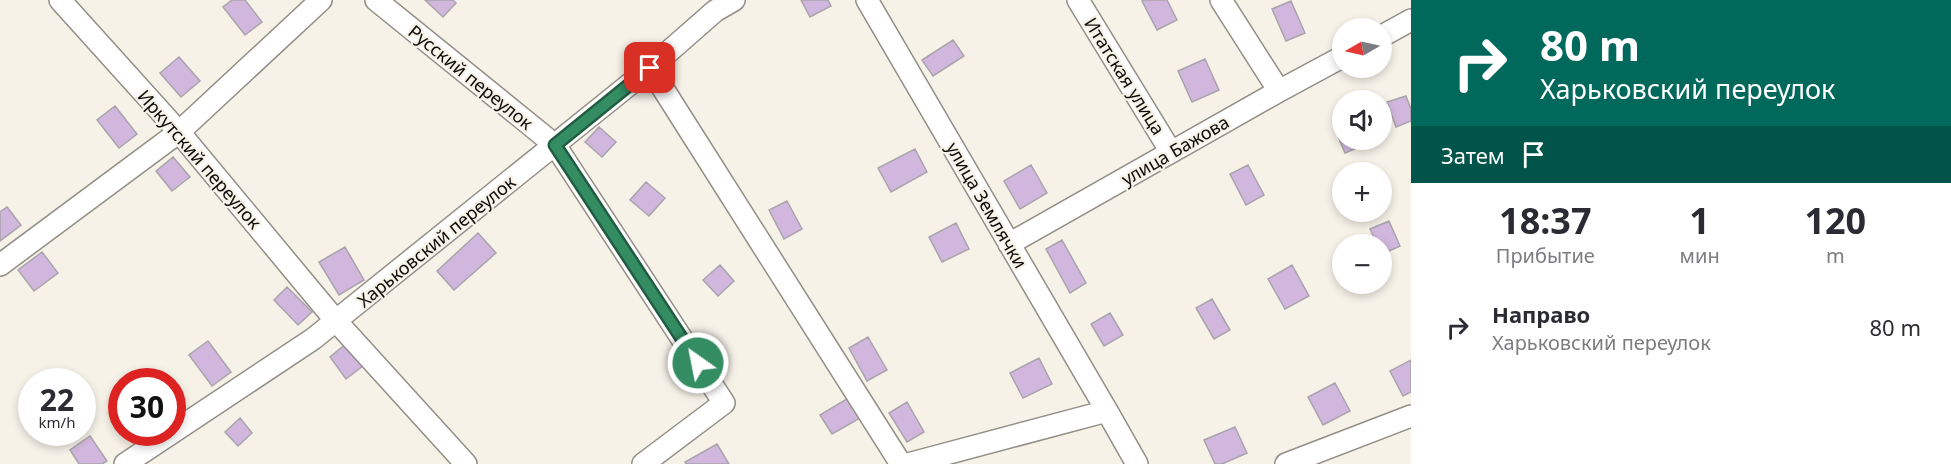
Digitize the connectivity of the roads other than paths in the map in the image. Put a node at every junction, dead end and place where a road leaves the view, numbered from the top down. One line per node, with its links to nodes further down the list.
1 (60, 0): 14 (street, Иркутский переулок)
2 (321, 0): 14 (street)
3 (376, 0): 15 (street, Русский переулок)
4 (734, 0): 8 (street, Харьковский переулок)
5 (867, 0): 17 (street, улица Землячки)
6 (1078, 0): 16 (street, Итатская улица)
7 (1221, 0): 13 (street)
8 (710, 6): 12 (street, Харьковский переулок)
9 (1411, 20): 10 (street)
10 (1392, 30)
11 (1332, 62): 13 (street, улица Бажова)
12 (650, 68): 15 (street, Харьковский переулок); 25 (street)
13 (1279, 90): 16 (street, улица Бажова)
14 (179, 132): 18 (street); 19 (street, Иркутский переулок)
15 (555, 145): 19 (street, Харьковский переулок); 24 (street, Русский переулок)
16 (1171, 152): 17 (street, улица Бажова)
17 (1009, 244): 20 (street, улица Землячки)
18 (0, 265)
19 (336, 321): 22 (street, Харьковский переулок); 23 (street, Иркутский переулок)
20 (1107, 411): 26 (street); 27 (street, улица Землячки)
21 (1411, 416): 28 (street)
22 (125, 464)
23 (466, 464)
24 (643, 464)
25 (902, 464)
26 (908, 464)
27 (1137, 464)
28 (1286, 464)

